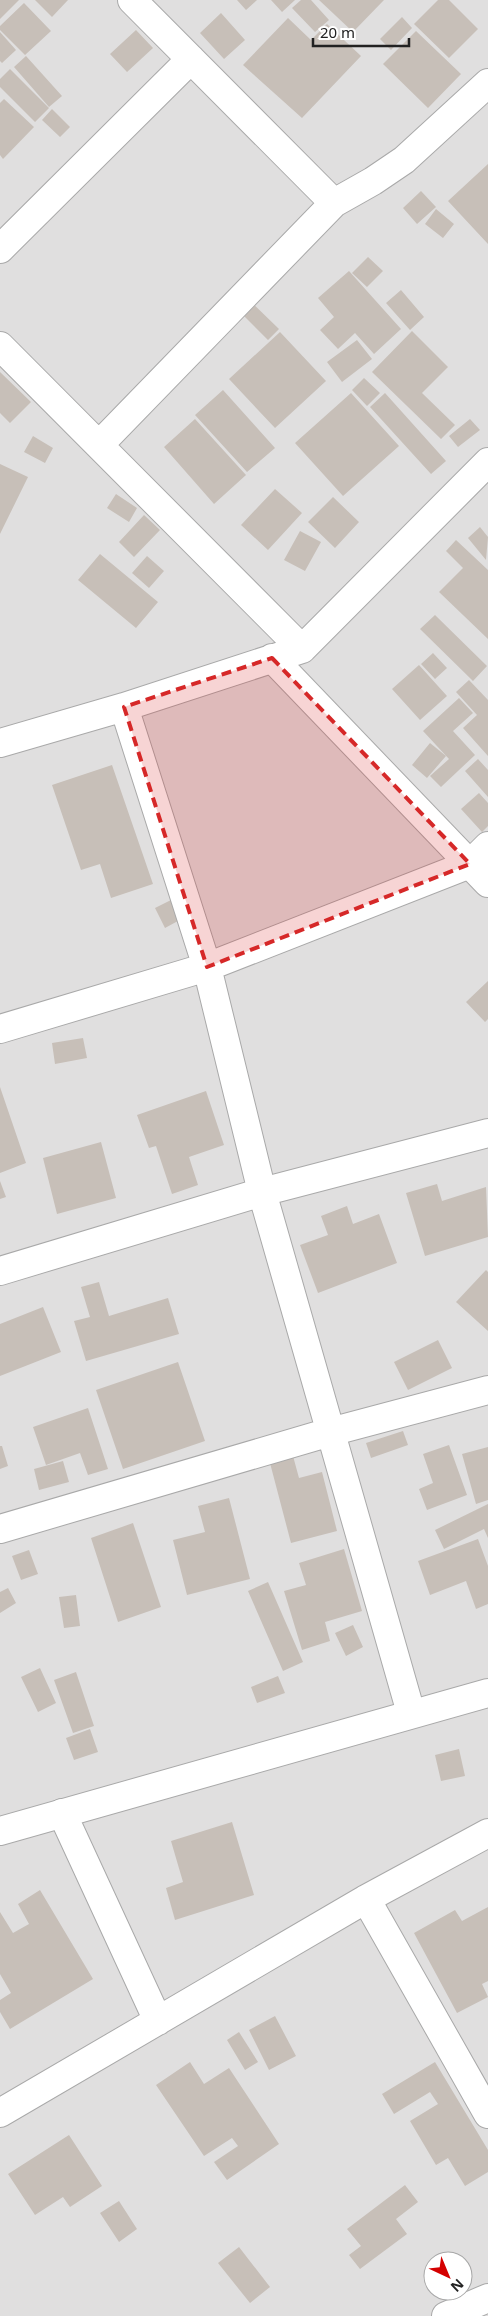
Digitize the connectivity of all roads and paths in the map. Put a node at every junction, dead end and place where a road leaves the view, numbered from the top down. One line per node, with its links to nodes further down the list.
1 (132, 0): 2 (street)
2 (191, 59): 4 (street); 5 (street)
3 (488, 83): 4 (street)
4 (334, 204): 7 (street)
5 (0, 249)
6 (0, 346): 7 (street)
7 (99, 444): 9 (street)
8 (488, 462): 9 (street)
9 (302, 648): 10 (street)
10 (272, 658): 11 (street); 13 (street)
11 (124, 707): 12 (street); 14 (street)
12 (0, 743)
13 (482, 864): 14 (street)
14 (207, 967): 15 (street); 17 (street)
15 (0, 1029)
16 (488, 1133): 17 (street)
17 (262, 1192): 18 (street); 20 (street)
18 (0, 1271)
19 (488, 1390): 20 (street)
20 (330, 1432): 21 (street); 23 (street)
21 (0, 1529)
22 (488, 1693): 23 (street)
23 (411, 1713): 24 (street)
24 (62, 1813): 25 (street); 28 (street)
25 (0, 1831)
26 (488, 1833): 27 (street)
27 (366, 1900): 28 (street); 30 (street)
28 (158, 2021): 29 (street)
29 (0, 2113)
30 (488, 2114)
31 (488, 2298): 32 (street)
32 (446, 2316)

